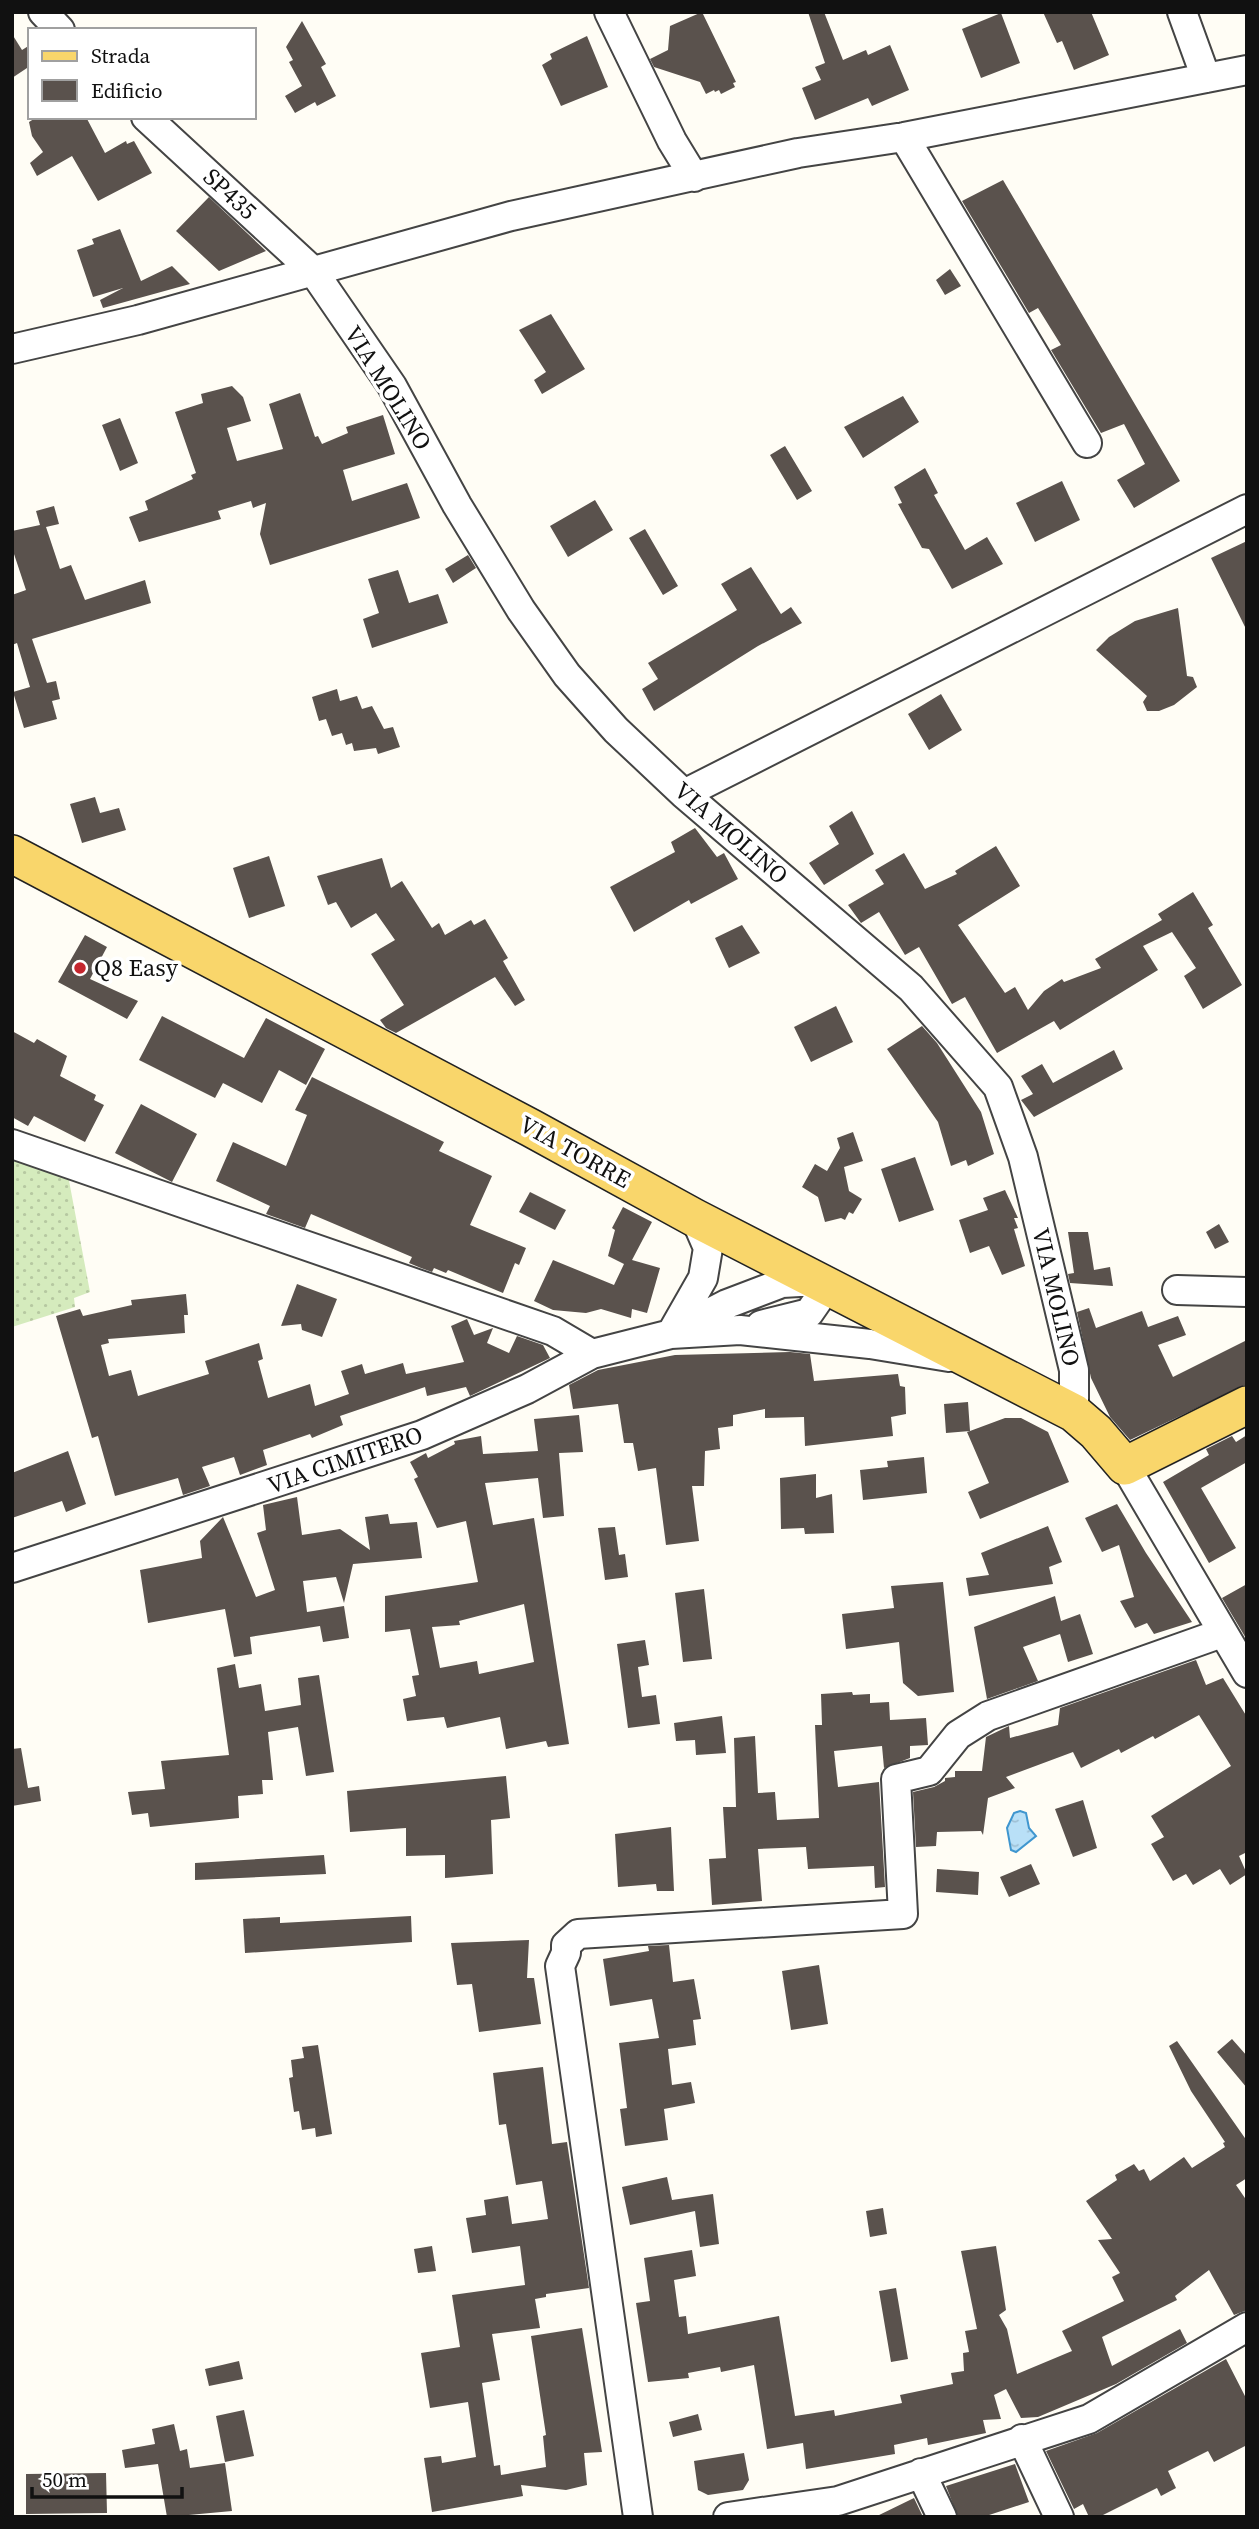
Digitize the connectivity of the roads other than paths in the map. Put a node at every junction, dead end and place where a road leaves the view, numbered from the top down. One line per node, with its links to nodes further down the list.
1 (43, 12): 4 (street)
2 (609, 12): 9 (street)
3 (1182, 12): 6 (street)
4 (58, 28)
5 (1247, 70): 6 (street)
6 (1206, 78): 8 (street)
7 (148, 119): 10 (street, SP435)
8 (904, 137): 9 (street); 12 (street)
9 (694, 177): 10 (street)
10 (313, 271): 11 (street); 14 (street, VIA MOLINO)
11 (12, 349)
12 (1087, 443)
13 (1247, 509): 14 (street)
14 (684, 794): 26 (street, VIA MOLINO)
15 (12, 854): 17 (main road, VIA TORRE)
16 (12, 1144): 23 (street)
17 (695, 1218): 18 (main road, VIA TORRE); 22 (street)
18 (817, 1281): 21 (street, VIA CIMITERO); 22 (street, VIA CIMITERO); 24 (main road, VIA TORRE)
19 (1177, 1290): 20 (street)
20 (1247, 1292)
21 (740, 1330): 22 (street, VIA CIMITERO); 24 (street, VIA CIMITERO)
22 (671, 1334): 23 (street, VIA CIMITERO)
23 (592, 1354): 28 (street, VIA CIMITERO)
24 (970, 1361): 26 (main road, VIA TORRE)
25 (1247, 1405): 27 (main road)
26 (1074, 1413): 27 (main road, VIA TORRE)
27 (1125, 1466): 29 (street)
28 (12, 1568)
29 (1222, 1633): 30 (street); 31 (street)
30 (1247, 1673)
31 (566, 1953): 36 (street); 37 (street)
32 (1247, 2327): 33 (street)
33 (1022, 2439): 34 (street); 40 (street)
34 (921, 2473): 35 (street); 39 (street)
35 (836, 2509): 38 (street)
36 (638, 2517)
37 (657, 2517)
38 (728, 2517)
39 (942, 2517)
40 (1059, 2517)

